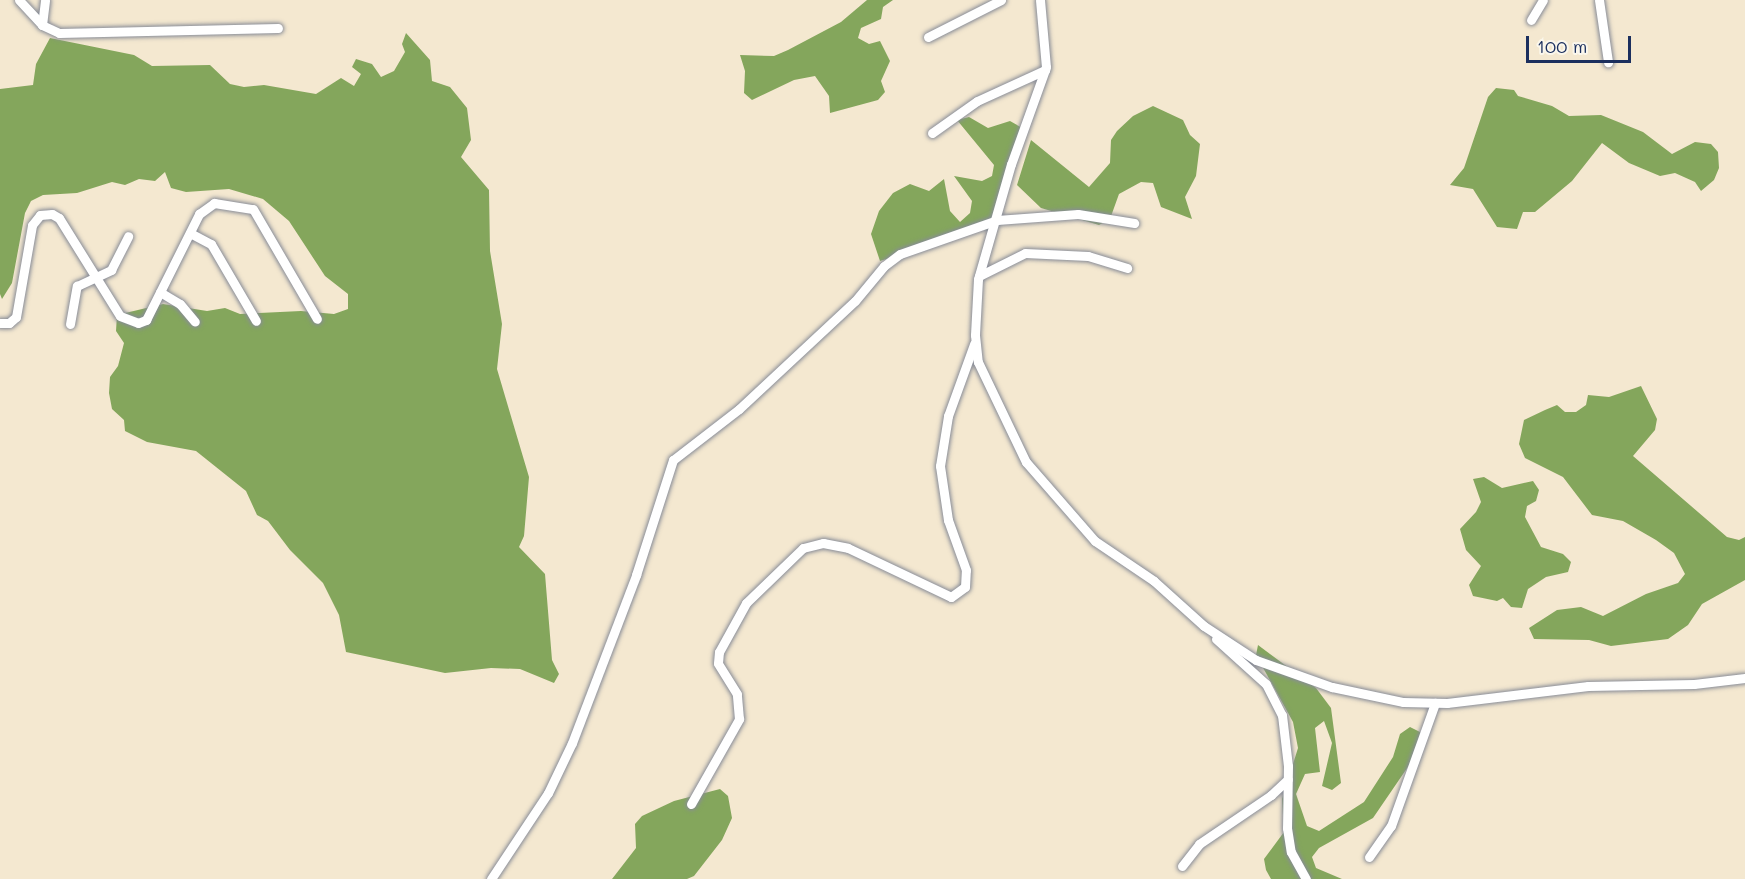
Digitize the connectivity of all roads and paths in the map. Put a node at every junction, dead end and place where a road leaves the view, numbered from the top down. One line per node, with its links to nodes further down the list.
1 (19, 0): 8 (street)
2 (45, 0): 8 (street)
3 (1001, 0): 10 (street)
4 (1040, 0): 12 (street)
5 (1544, 0): 7 (street)
6 (1599, 0): 11 (street)
7 (1532, 20)
8 (42, 25): 9 (street)
9 (278, 28)
10 (928, 37)
11 (1608, 62)
12 (1046, 70): 13 (street); 14 (street)
13 (932, 133)
14 (997, 219): 15 (street); 19 (street); 35 (street)
15 (1134, 223)
16 (189, 233): 21 (street); 22 (street); 23 (street)
17 (128, 236): 20 (street)
18 (1127, 268): 19 (street)
19 (979, 276): 27 (street)
20 (96, 277): 21 (street); 25 (street); 26 (street)
21 (160, 292): 24 (street)
22 (317, 319)
23 (256, 321)
24 (195, 322)
25 (0, 323)
26 (70, 324)
27 (975, 342): 28 (street); 32 (street)
28 (1204, 626): 30 (street); 31 (street)
29 (1745, 678): 30 (street)
30 (1435, 703): 33 (street)
31 (1287, 779): 34 (street); 36 (street)
32 (691, 804)
33 (1369, 857)
34 (1182, 866)
35 (491, 879)
36 (1306, 879)

